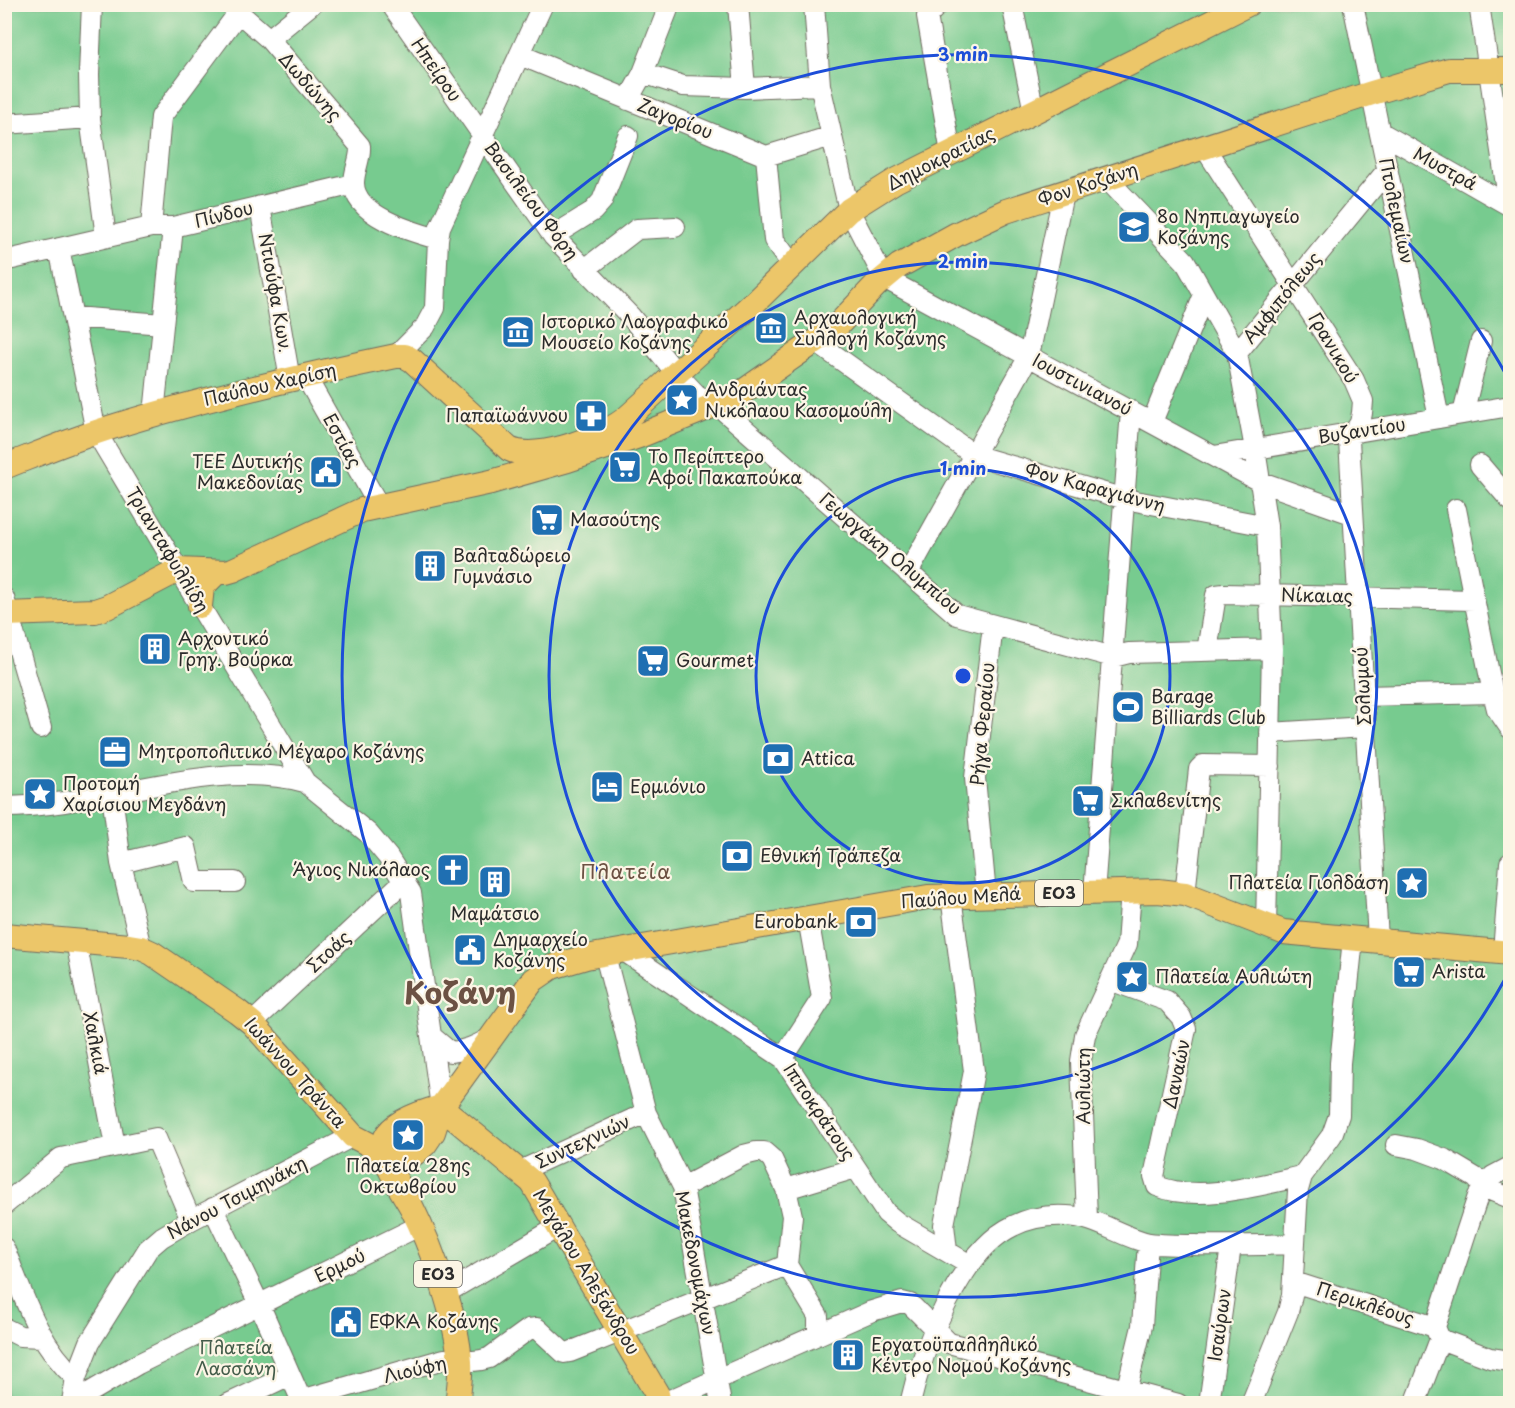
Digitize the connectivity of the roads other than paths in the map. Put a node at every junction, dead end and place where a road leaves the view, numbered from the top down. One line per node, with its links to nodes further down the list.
1 (92, 4): 23 (street)
2 (312, 4): 14 (street)
3 (391, 4): 26 (street, Ηπείρου)
4 (543, 4): 15 (street)
5 (670, 4): 17 (street)
6 (738, 4): 19 (street)
7 (814, 4): 18 (street)
8 (1012, 4): 22 (street)
9 (1248, 4): 22 (main road, Δημοκρατίας)
10 (1353, 4): 20 (street, Πτολεμαίων)
11 (1479, 4): 16 (street)
12 (234, 8): 14 (street, Δωδώνης); 40 (street)
13 (933, 10): 30 (street)
14 (269, 39): 35 (street, Δωδώνης)
15 (520, 56): 21 (street, Ζαγορίου); 26 (street)
16 (1500, 70): 20 (main road, Φον Κοζάνη); 32 (street)
17 (643, 73): 19 (street); 21 (street)
18 (820, 85): 19 (street); 28 (street)
19 (745, 88)
20 (1371, 93): 25 (street, Πτολεμαίων); 29 (main road, Φον Κοζάνη)
21 (628, 100): 31 (street, Ζαγορίου)
22 (1034, 112): 30 (main road, Δημοκρατίας)
23 (90, 118): 24 (street); 44 (street)
24 (6, 129)
25 (1380, 132): 33 (street, Πτολεμαίων); 37 (street, Μυστρά)
26 (482, 136): 43 (street, Βασιλείου Φόρη); 45 (street)
27 (628, 136): 43 (street)
28 (832, 136): 31 (street); 39 (street)
29 (1205, 148): 34 (main road, Φον Κοζάνη); 51 (street, Γρανικού)
30 (951, 153): 39 (main road, Δημοκρατίας)
31 (766, 156): 48 (street)
32 (1507, 163): 37 (street)
33 (1388, 169): 51 (street, Αμφιπόλεως); 67 (street, Πτολεμαίων)
34 (1108, 180): 36 (main road, Φον Κοζάνη); 52 (street)
35 (354, 184): 38 (street, Πίνδου); 45 (street)
36 (1063, 194): 50 (main road, Φον Κοζάνη); 59 (street)
37 (1510, 205)
38 (260, 206): 41 (street, Πίνδου); 61 (street, Ντιούφα Κων.)
39 (849, 210): 48 (main road, Δημοκρατίας); 50 (street)
40 (151, 227): 41 (street); 44 (street)
41 (173, 227): 54 (street, Πίνδου)
42 (675, 227): 49 (street)
43 (553, 236): 49 (street, Βασιλείου Φόρη)
44 (106, 237): 46 (street)
45 (438, 239): 58 (street)
46 (59, 248): 47 (street); 53 (street, Τριανταφυλλίδη)
47 (6, 258)
48 (793, 266): 60 (main road, Δημοκρατίας)
49 (584, 270): 60 (street, Βασιλείου Φόρη)
50 (884, 278): 56 (main road, Φον Κοζάνη); 59 (street, Ιουστινιανού)
51 (1294, 284): 57 (street, Αμφιπόλεως); 70 (street, Γρανικού)
52 (1204, 295): 57 (street); 68 (street)
53 (73, 316): 54 (street); 69 (street, Τριανταφυλλίδη)
54 (163, 324): 65 (street, Πίνδου)
55 (1481, 341): 66 (street)
56 (816, 342): 62 (main road, Φον Κοζάνη); 73 (street, Φον Καραγιάννη)
57 (1237, 353): 72 (street, Αμφιπόλεως)
58 (396, 356): 61 (main road, Παύλου Χαρίση); 71 (main road)
59 (1029, 356): 64 (street, Ιουστινιανού); 73 (street)
60 (676, 373): 62 (street, Βασιλείου Φόρη); 71 (main road, Δημοκρατίας)
61 (298, 378): 65 (main road, Παύλου Χαρίση); 81 (street, Εστίας)
62 (713, 406): 77 (main road, Φον Κοζάνη); 87 (street, Γεωργάκη Ολυμπίου)
63 (1510, 406): 66 (street, Βυζαντίου)
64 (1131, 411): 68 (street, Ιουστινιανού); 79 (street)
65 (154, 414): 69 (main road, Παύλου Χαρίση)
66 (1463, 414): 67 (street, Βυζαντίου)
67 (1439, 418): 70 (street, Βυζαντίου)
68 (1152, 423): 74 (street, Ιουστινιανού)
69 (96, 432): 76 (main road, Παύλου Χαρίση); 85 (street, Τριανταφυλλίδη)
70 (1353, 433): 72 (street, Βυζαντίου); 83 (street, Σολωμού)
71 (509, 448): 77 (main road)
72 (1256, 449): 74 (street, Βυζαντίου); 78 (street, Αμφιπόλεως)
73 (974, 455): 79 (street, Φον Καραγιάννη); 87 (street)
74 (1214, 456): 78 (street, Ιουστινιανού)
75 (1480, 465): 80 (street)
76 (4, 466)
77 (506, 478): 81 (main road, Φον Κοζάνη)
78 (1261, 482): 83 (street, Ιουστινιανού); 84 (street, Αμφιπόλεως)
79 (1125, 499): 84 (street, Φον Καραγιάννη); 96 (street)
80 (1510, 500)
81 (379, 506): 86 (main road, Φον Κοζάνη)
82 (1456, 509): 90 (street)
83 (1352, 514): 89 (street, Σολωμού)
84 (1267, 526): 88 (street, Αμφιπόλεως)
85 (178, 570): 86 (main road, Φον Κοζάνη); 91 (street, Τριανταφυλλίδη); 92 (main road)
86 (218, 572): 91 (main road)
87 (908, 573): 93 (street, Γεωργάκη Ολυμπίου)
88 (1269, 595): 89 (street, Νίκαιας); 94 (street, Αμφιπόλεως); 95 (street, Νίκαιας)
89 (1357, 597): 90 (street, Νίκαιας); 98 (street, Σολωμού)
90 (1474, 600): 97 (street)
91 (200, 606): 104 (street, Τριανταφυλλίδη)
92 (6, 609): 100 (street)
93 (993, 626): 96 (street, Γεωργάκη Ολυμπίου); 114 (street, Ρήγα Φεραίου)
94 (1272, 649): 95 (street, Γεωργάκη Ολυμπίου); 102 (street, Αμφιπόλεως)
95 (1207, 651): 96 (street, Γεωργάκη Ολυμπίου)
96 (1113, 657): 112 (street)
97 (1493, 693): 98 (street); 101 (street)
98 (1363, 696): 99 (street, Σολωμού)
99 (1365, 727): 102 (street); 120 (street, Σολωμού)
100 (41, 728)
101 (1510, 728)
102 (1270, 733): 103 (street, Αμφιπόλεως)
103 (1270, 766): 113 (street); 117 (street, Αμφιπόλεως)
104 (305, 782): 105 (street); 109 (street, Τριανταφυλλίδη)
105 (112, 795): 106 (street); 108 (street)
106 (4, 807)
107 (1510, 862): 124 (street)
108 (121, 863): 110 (street); 122 (street)
109 (405, 880): 126 (street, Στοάς); 127 (street, Τριανταφυλλίδη)
110 (235, 882)
111 (1131, 891): 112 (main road, Παύλου Μελά / ΕΟ3); 113 (main road, Παύλου Μελά / ΕΟ3); 125 (street, Αυλιώτη)
112 (1094, 893): 114 (main road, Παύλου Μελά / ΕΟ3)
113 (1185, 894): 117 (main road, Παύλου Μελά / ΕΟ3)
114 (986, 895): 115 (main road, Παύλου Μελά / ΕΟ3)
115 (951, 896): 116 (main road, Παύλου Μελά / ΕΟ3); 155 (street)
116 (808, 918): 123 (main road, Παύλου Μελά / ΕΟ3); 129 (street)
117 (1266, 927): 119 (main road, Παύλου Μελά / ΕΟ3)
118 (4, 935): 121 (main road, Ιωάννου Τράντα)
119 (1353, 939): 120 (main road, Παύλου Μελά / ΕΟ3); 140 (street)
120 (1378, 940): 124 (main road, Παύλου Μελά / ΕΟ3)
121 (76, 941): 122 (main road, Ιωάννου Τράντα); 135 (street, Χαλκιά)
122 (141, 948): 126 (main road, Ιωάννου Τράντα)
123 (614, 953): 128 (main road, Παύλου Μελά / ΕΟ3); 129 (street, Ιπποκράτους); 131 (street, Μακεδονομάχων)
124 (1507, 953)
125 (1110, 981): 140 (street, Δαναών); 147 (street, Αυλιώτη)
126 (252, 1023): 133 (main road, Ιωάννου Τράντα)
127 (431, 1036): 128 (street); 130 (street, Τριανταφυλλίδη)
128 (490, 1038): 130 (main road, Παύλου Μελά / ΕΟ3)
129 (783, 1058): 138 (street, Ιπποκράτους)
130 (441, 1107): 132 (main road); 136 (main road, ΕΟ3); 139 (main road, Μεγάλου Αλεξάνδρου)
131 (646, 1113): 139 (street, Συντεχνιών); 141 (street, Μακεδονομάχων)
132 (391, 1130): 133 (main road); 136 (main road)
133 (353, 1136): 136 (main road); 146 (street, Νάνου Τσιμηνάκη)
134 (1396, 1145): 142 (street)
135 (115, 1146): 145 (street); 148 (street)
136 (385, 1153): 149 (main road, ΕΟ3)
137 (1510, 1167): 142 (street)
138 (856, 1168): 143 (street); 155 (street, Ιπποκράτους)
139 (520, 1171): 150 (main road, Μεγάλου Αλεξάνδρου)
140 (1302, 1176): 152 (street)
141 (683, 1187): 143 (street); 160 (street, Μακεδονομάχων)
142 (1485, 1188): 144 (street); 165 (street)
143 (786, 1189): 156 (street)
144 (1510, 1198)
145 (4, 1205)
146 (213, 1208): 148 (street, Νάνου Τσιμηνάκη); 161 (street)
147 (1087, 1219): 151 (street); 157 (street)
148 (191, 1220): 171 (street, Νάνου Τσιμηνάκη)
149 (421, 1226): 159 (main road, ΕΟ3); 161 (street, Ερμού)
150 (558, 1227): 159 (street); 164 (main road, Μεγάλου Αλεξάνδρου)
151 (1148, 1243): 153 (street); 173 (street)
152 (1296, 1244): 153 (street); 158 (street)
153 (1231, 1246): 182 (street, Ισαύρων)
154 (5, 1249): 167 (street)
155 (947, 1251): 157 (street, Ιπποκράτους)
156 (787, 1265): 160 (street); 166 (street)
157 (970, 1265): 163 (street)
158 (1294, 1282): 165 (street, Περικλέους); 183 (street)
159 (444, 1294): 169 (main road, ΕΟ3)
160 (703, 1299): 164 (street); 172 (street, Μακεδονομάχων)
161 (260, 1306): 170 (street); 175 (street)
162 (4, 1328): 167 (street)
163 (934, 1329): 166 (street); 173 (street); 180 (street)
164 (622, 1332): 169 (street, Λιούφη); 178 (main road, Μεγάλου Αλεξάνδρου)
165 (1437, 1333): 168 (street, Περικλέους); 184 (street)
166 (818, 1335): 172 (street)
167 (42, 1337): 171 (street)
168 (1510, 1360)
169 (460, 1362): 174 (street, Λιούφη); 177 (main road, ΕΟ3)
170 (290, 1375): 174 (street); 176 (street)
171 (76, 1378): 175 (street, Νάνου Τσιμηνάκη)
172 (717, 1379): 178 (street); 179 (street, Μακεδονομάχων)
173 (1125, 1397): 181 (street)
174 (302, 1402)
175 (71, 1403)
176 (228, 1404)
177 (457, 1404)
178 (660, 1404)
179 (721, 1404)
180 (910, 1404)
181 (1178, 1404)
182 (1209, 1404)
183 (1251, 1404)
184 (1415, 1404)

